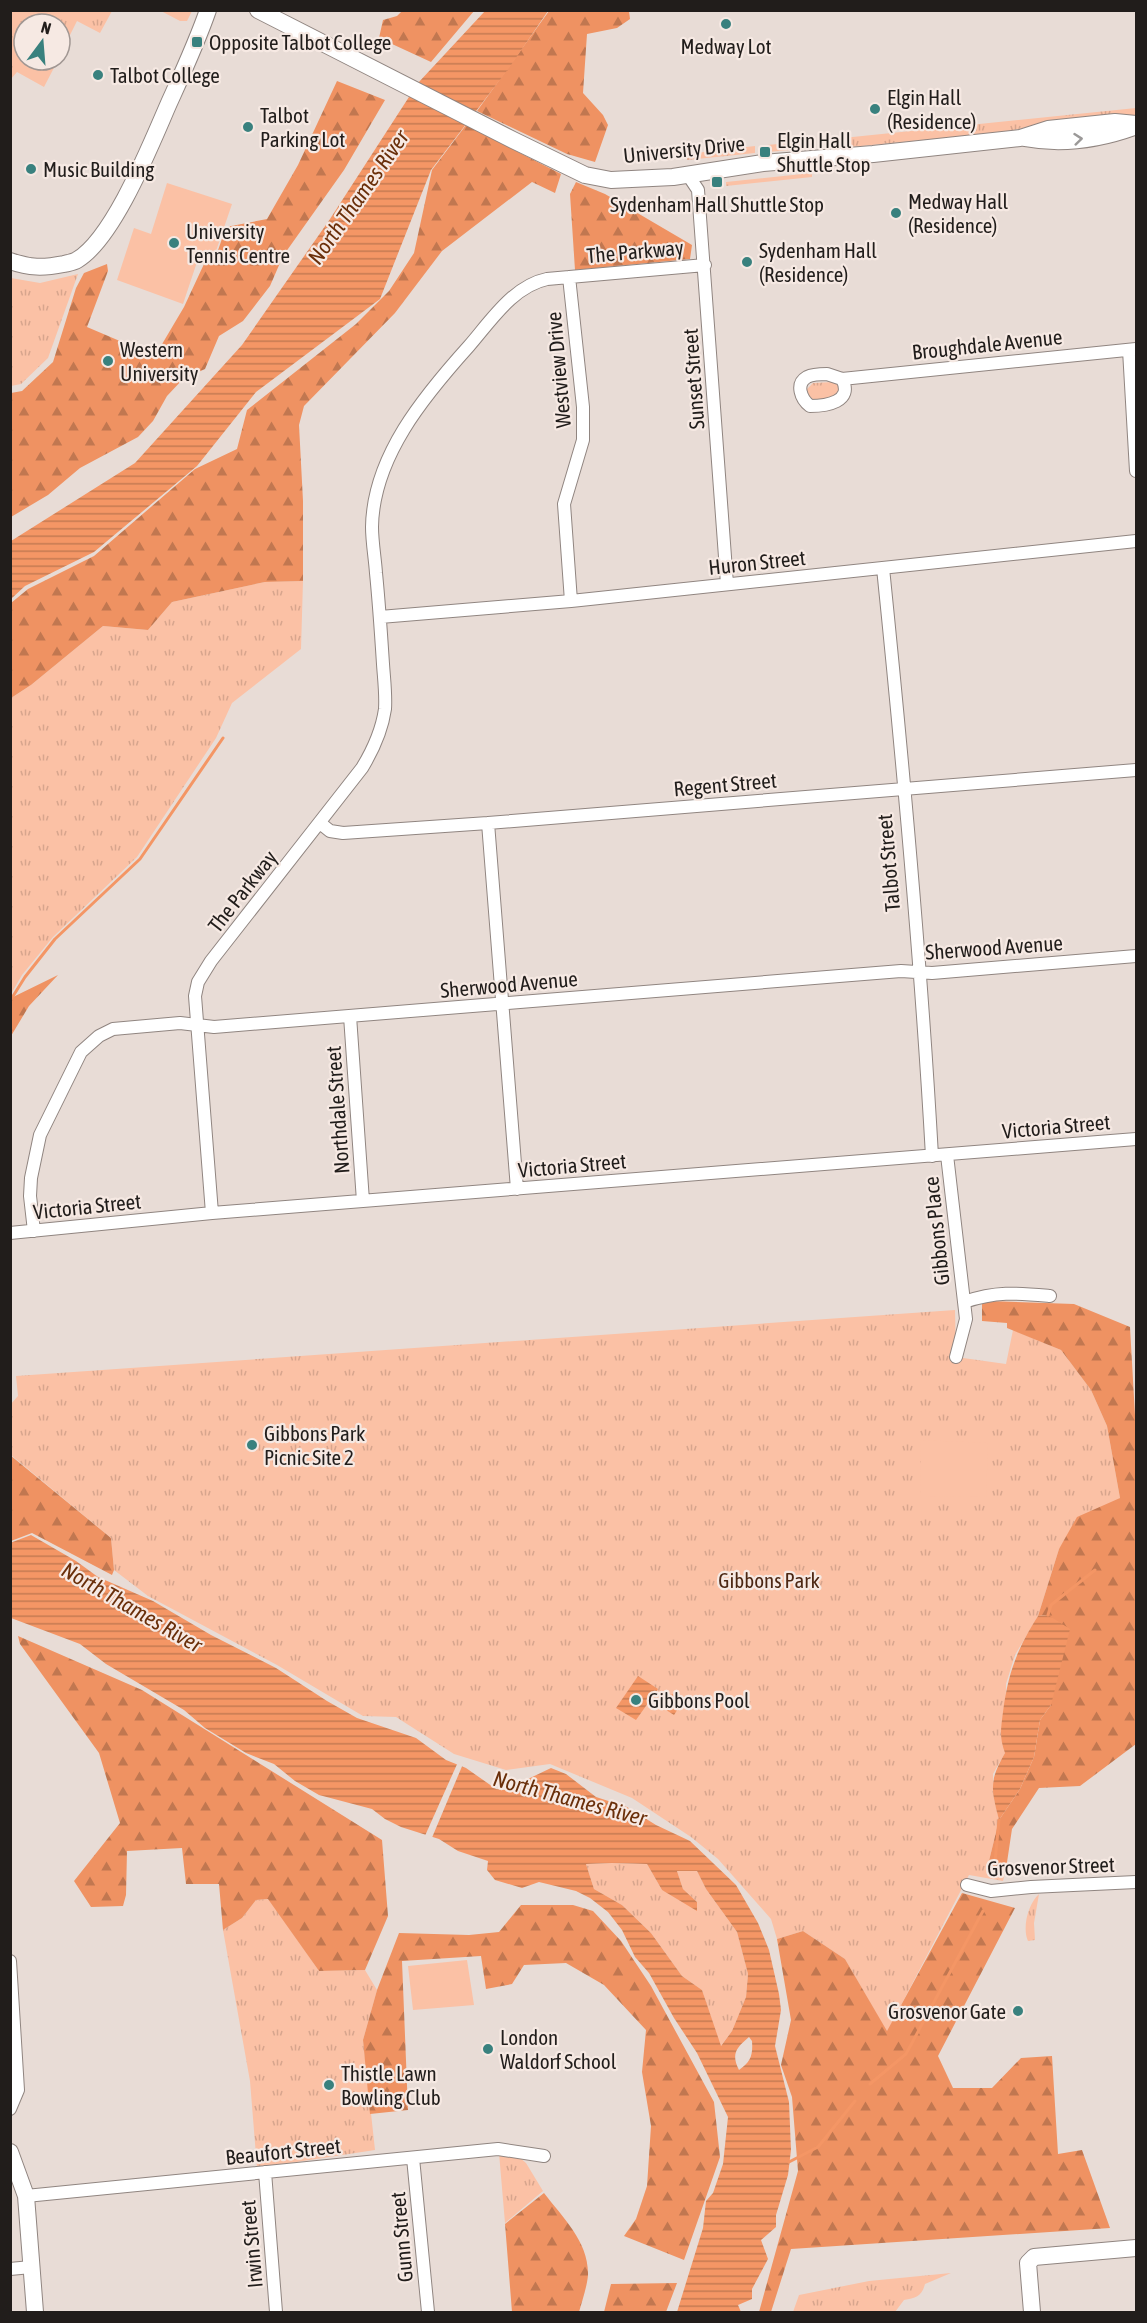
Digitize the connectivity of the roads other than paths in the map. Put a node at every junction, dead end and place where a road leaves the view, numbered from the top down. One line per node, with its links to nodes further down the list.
1 (208, 10): 5 (street)
2 (258, 10): 4 (street, University Drive)
3 (1137, 125): 4 (street, University Drive)
4 (688, 175): 6 (street, Sunset Street)
5 (10, 261)
6 (705, 265): 7 (street, The Parkway); 13 (street, Sunset Street)
7 (569, 277): 14 (street, Westview Drive); 15 (street, The Parkway)
8 (1133, 349): 9 (street, Broughdale Avenue); 10 (street)
9 (842, 379)
10 (1137, 471)
11 (1137, 541): 12 (street, Huron Street)
12 (884, 568): 13 (street, Huron Street); 17 (street, Talbot Street)
13 (728, 584): 14 (street, Huron Street)
14 (571, 600): 15 (street, Huron Street)
15 (380, 616): 18 (street, The Parkway)
16 (1137, 770): 17 (street, Regent Street)
17 (904, 788): 19 (street, Regent Street); 21 (street, Talbot Street)
18 (320, 823): 19 (street, Regent Street); 24 (street, The Parkway)
19 (488, 823): 22 (street)
20 (1137, 956): 21 (street, Sherwood Avenue)
21 (919, 972): 22 (street, Sherwood Avenue); 27 (street, Talbot Street)
22 (503, 1004): 23 (street, Sherwood Avenue); 28 (street)
23 (350, 1017): 24 (street, Sherwood Avenue); 29 (street, Northdale Street)
24 (197, 1025): 30 (street, The Parkway); 31 (street, Sherwood Avenue)
25 (1137, 1139): 26 (street, Victoria Street)
26 (948, 1155): 27 (street, Victoria Street); 34 (street, Gibbons Place)
27 (932, 1156): 28 (street, Victoria Street)
28 (517, 1189): 29 (street, Victoria Street)
29 (363, 1201): 30 (street, Victoria Street)
30 (212, 1213): 31 (street, Victoria Street)
31 (34, 1231): 32 (street, Victoria Street)
32 (10, 1233)
33 (1050, 1296): 34 (street, Gibbons Place)
34 (964, 1302): 35 (street, Gibbons Place)
35 (956, 1357)
36 (1137, 1882): 37 (street, Grosvenor Street)
37 (967, 1885)
38 (10, 1961): 39 (street)
39 (10, 2109)
40 (10, 2152): 44 (street)
41 (544, 2156): 42 (street, Beaufort Street)
42 (413, 2158): 43 (street, Beaufort Street); 50 (street, Gunn Street)
43 (265, 2172): 44 (street, Beaufort Street); 49 (street, Irwin Street)
44 (26, 2196): 46 (street)
45 (1137, 2248): 51 (street)
46 (31, 2267): 47 (street); 48 (street)
47 (10, 2269)
48 (35, 2313)
49 (276, 2313)
50 (428, 2313)
51 (1032, 2313)

